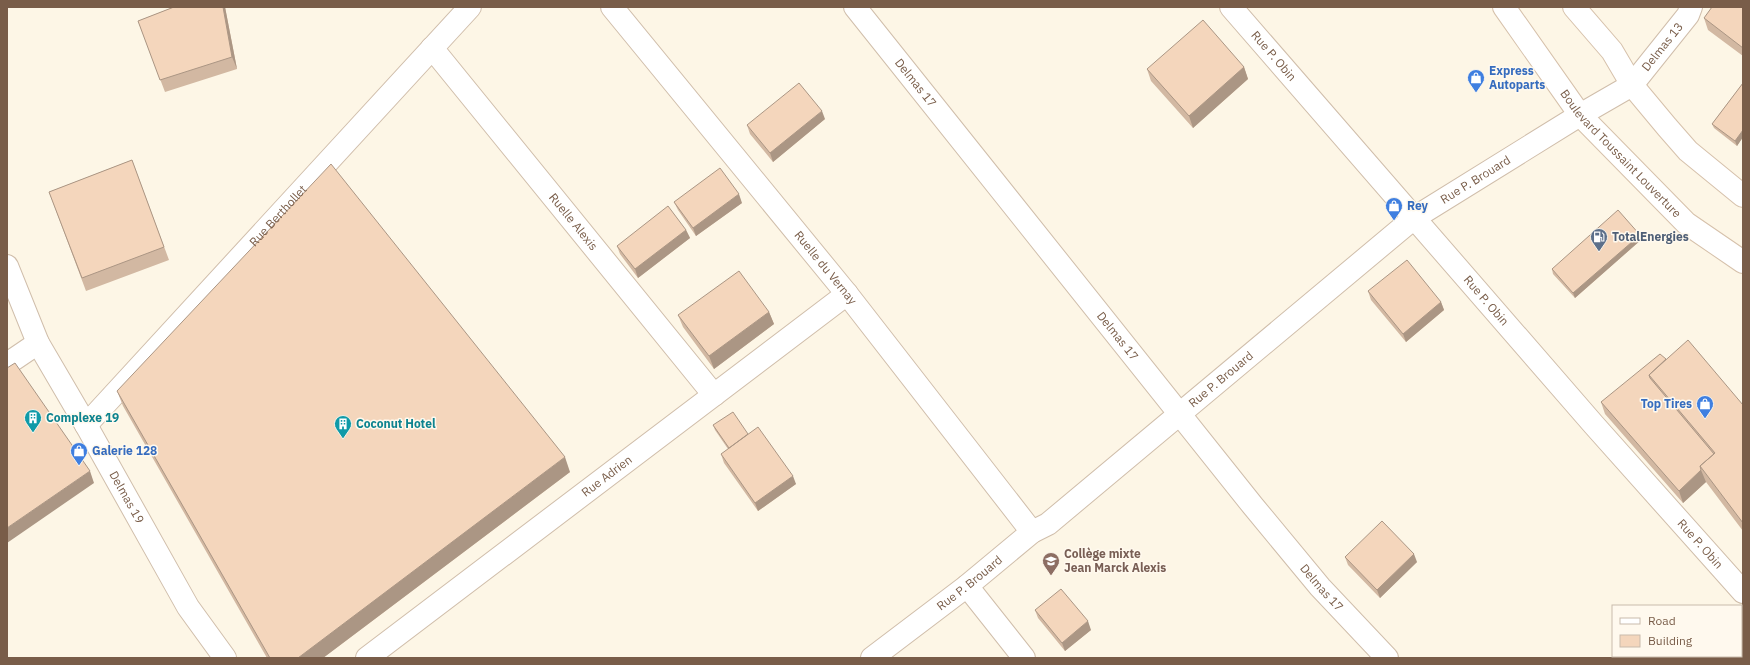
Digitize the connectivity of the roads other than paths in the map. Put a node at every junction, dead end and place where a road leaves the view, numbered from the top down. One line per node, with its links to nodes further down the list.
1 (470, 7): 8 (street, Rue Berthollet)
2 (612, 7): 15 (street, Ruelle du Vernay)
3 (855, 7): 19 (street, Delmas 17)
4 (1231, 7): 12 (street, Rue P. Obin)
5 (1504, 7): 10 (street, Boulevard Toussaint Louverture)
6 (1574, 7): 9 (street)
7 (1691, 7): 9 (street, Delmas 13)
8 (432, 48): 18 (street, Ruelle Alexis); 20 (street, Rue Berthollet)
9 (1632, 85): 10 (street, Rue P. Brouard); 11 (street)
10 (1580, 115): 12 (street, Rue P. Brouard); 13 (street, Boulevard Toussaint Louverture)
11 (1743, 196)
12 (1414, 218): 19 (street, Rue P. Brouard); 23 (street, Rue P. Obin)
13 (1743, 262)
14 (7, 266): 16 (street, Delmas 19)
15 (847, 294): 18 (street, Rue Adrien); 21 (street, Ruelle du Vernay)
16 (38, 343): 17 (street); 20 (street, Delmas 19)
17 (7, 364)
18 (714, 395): 25 (street, Rue Adrien)
19 (1180, 414): 21 (street, Rue P. Brouard); 28 (street, Delmas 17)
20 (86, 425): 24 (street, Delmas 19)
21 (1032, 532): 22 (street, Rue P. Brouard)
22 (967, 586): 26 (street, Rue P. Brouard); 27 (street)
23 (1743, 592)
24 (224, 658)
25 (367, 658)
26 (872, 658)
27 (1024, 658)
28 (1387, 658)

